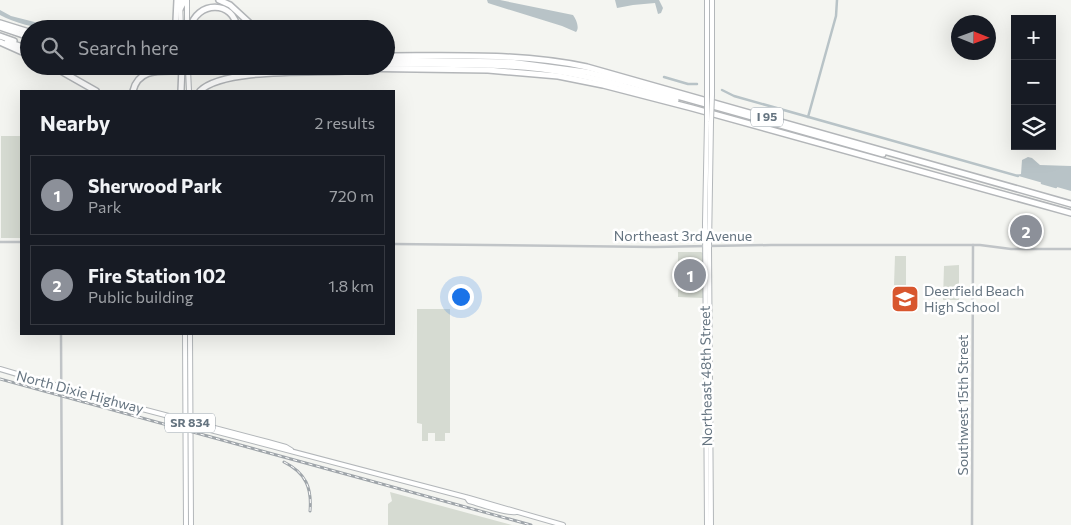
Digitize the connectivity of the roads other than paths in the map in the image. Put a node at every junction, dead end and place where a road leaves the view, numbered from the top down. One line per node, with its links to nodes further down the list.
1 (176, 0): 9 (highway)
2 (180, 0): 7 (main road)
3 (186, 0): 7 (highway); 11 (main road)
4 (219, 0): 14 (highway)
5 (707, 0): 8 (main road)
6 (712, 0): 8 (main road)
7 (180, 8): 10 (main road)
8 (709, 18): 44 (main road, Northeast 48th Street, bridge)
9 (176, 20)
10 (181, 20)
11 (187, 20)
12 (193, 20): 13 (highway)
13 (235, 20)
14 (247, 20)
15 (0, 22): 17 (highway)
16 (0, 28): 18 (highway)
17 (20, 29)
18 (20, 36)
19 (0, 39): 20 (highway); 21 (highway)
20 (20, 45)
21 (20, 50)
22 (395, 58): 38 (highway, I 95)
23 (395, 58): 38 (highway)
24 (395, 66): 26 (highway)
25 (395, 66): 27 (highway, I 95)
26 (504, 66): 27 (highway); 39 (highway)
27 (535, 73): 39 (highway, I 95)
28 (68, 75): 33 (highway)
29 (144, 75): 34 (highway, bridge)
30 (182, 75): 35 (highway)
31 (188, 75): 36 (main road)
32 (255, 75): 37 (highway)
33 (94, 90)
34 (133, 90)
35 (182, 90)
36 (189, 90)
37 (202, 90)
38 (1071, 205)
39 (1071, 212)
40 (0, 242): 41 (street)
41 (20, 242)
42 (395, 244): 44 (street, Northeast 3rd Avenue)
43 (973, 245): 44 (street, Northeast 3rd Avenue); 45 (street, Northeast 3rd Avenue); 65 (street, Southwest 15th Street)
44 (707, 247): 46 (main road, Northeast 48th Street); 47 (main road, Northeast 48th Street)
45 (1071, 249)
46 (705, 286): 47 (main road); 55 (main road, Northeast 48th Street)
47 (710, 295): 57 (main road, Northeast 48th Street)
48 (61, 335): 52 (street)
49 (185, 335): 53 (main road, SR 834)
50 (190, 335): 54 (main road, SR 834)
51 (0, 369): 52 (main road, North Dixie Highway)
52 (61, 387): 53 (main road, North Dixie Highway); 59 (street)
53 (185, 420): 54 (main road, North Dixie Highway); 56 (main road, SR 834)
54 (190, 422): 58 (main road, SR 834); 62 (main road, North Dixie Highway)
55 (707, 462): 57 (main road); 63 (main road, Northeast 48th Street)
56 (186, 486): 58 (main road); 60 (main road, SR 834)
57 (711, 488): 64 (main road, Northeast 48th Street)
58 (190, 492): 61 (main road, SR 834)
59 (62, 525)
60 (186, 525)
61 (190, 525)
62 (563, 525)
63 (706, 525)
64 (711, 525)
65 (972, 525)

